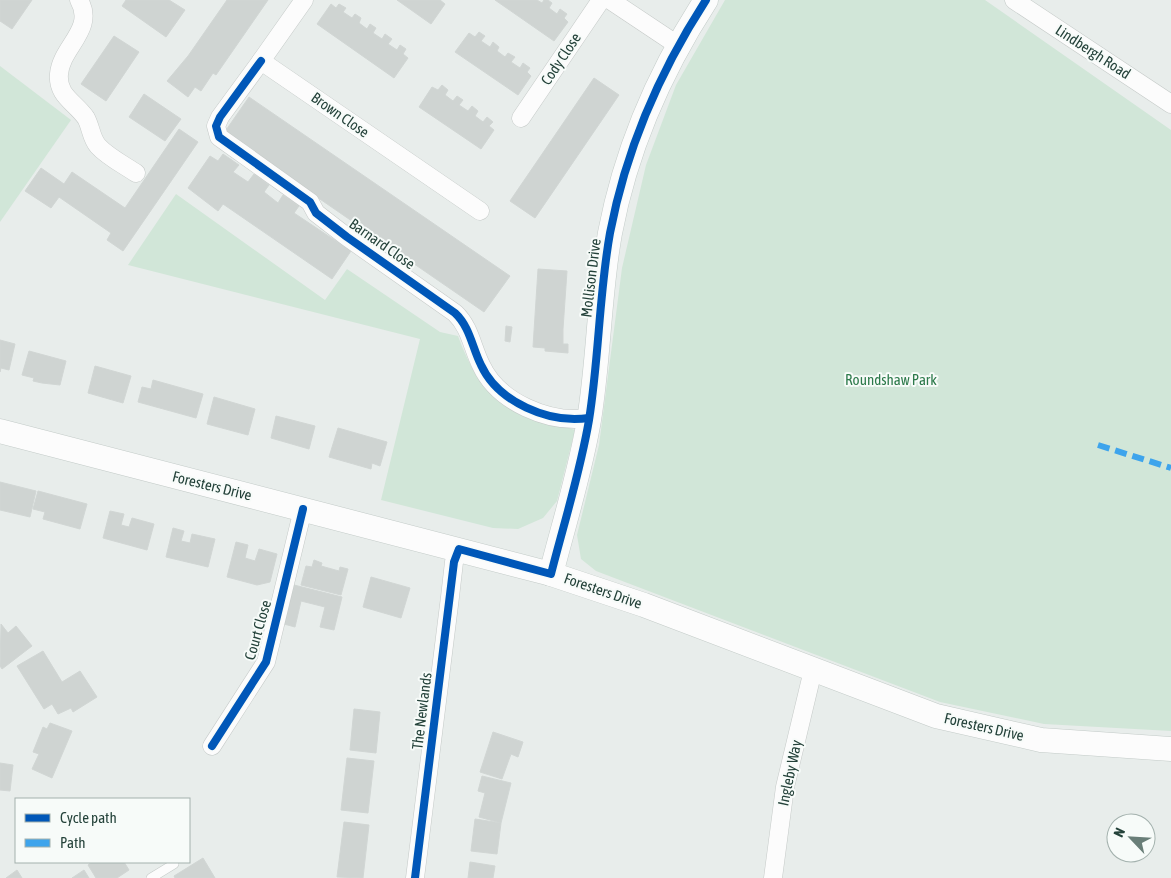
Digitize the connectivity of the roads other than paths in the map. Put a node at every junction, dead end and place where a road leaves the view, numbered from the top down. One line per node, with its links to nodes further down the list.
1 (80, 0): 11 (street)
2 (304, 0): 8 (street)
3 (601, 0): 10 (street, Cody Close)
4 (610, 0): 7 (street)
5 (706, 0): 7 (main road, Mollison Drive)
6 (1014, 0): 9 (street, Lindbergh Road)
7 (678, 46): 13 (main road, Mollison Drive)
8 (261, 61): 12 (street, Brown Close); 13 (street, Barnard Close)
9 (1171, 104)
10 (521, 118)
11 (136, 173)
12 (480, 211)
13 (589, 418): 17 (main road, Mollison Drive)
14 (0, 431): 15 (main road, Foresters Drive)
15 (303, 509): 16 (main road, Foresters Drive); 19 (street, Court Close)
16 (459, 549): 17 (main road, Foresters Drive); 23 (street, The Newlands)
17 (551, 574): 18 (main road, Foresters Drive)
18 (813, 670): 20 (main road, Foresters Drive); 24 (street, Ingleby Way)
19 (212, 746)
20 (1171, 749)
21 (174, 864): 22 (lane)
22 (151, 878)
23 (415, 878)
24 (773, 878)

